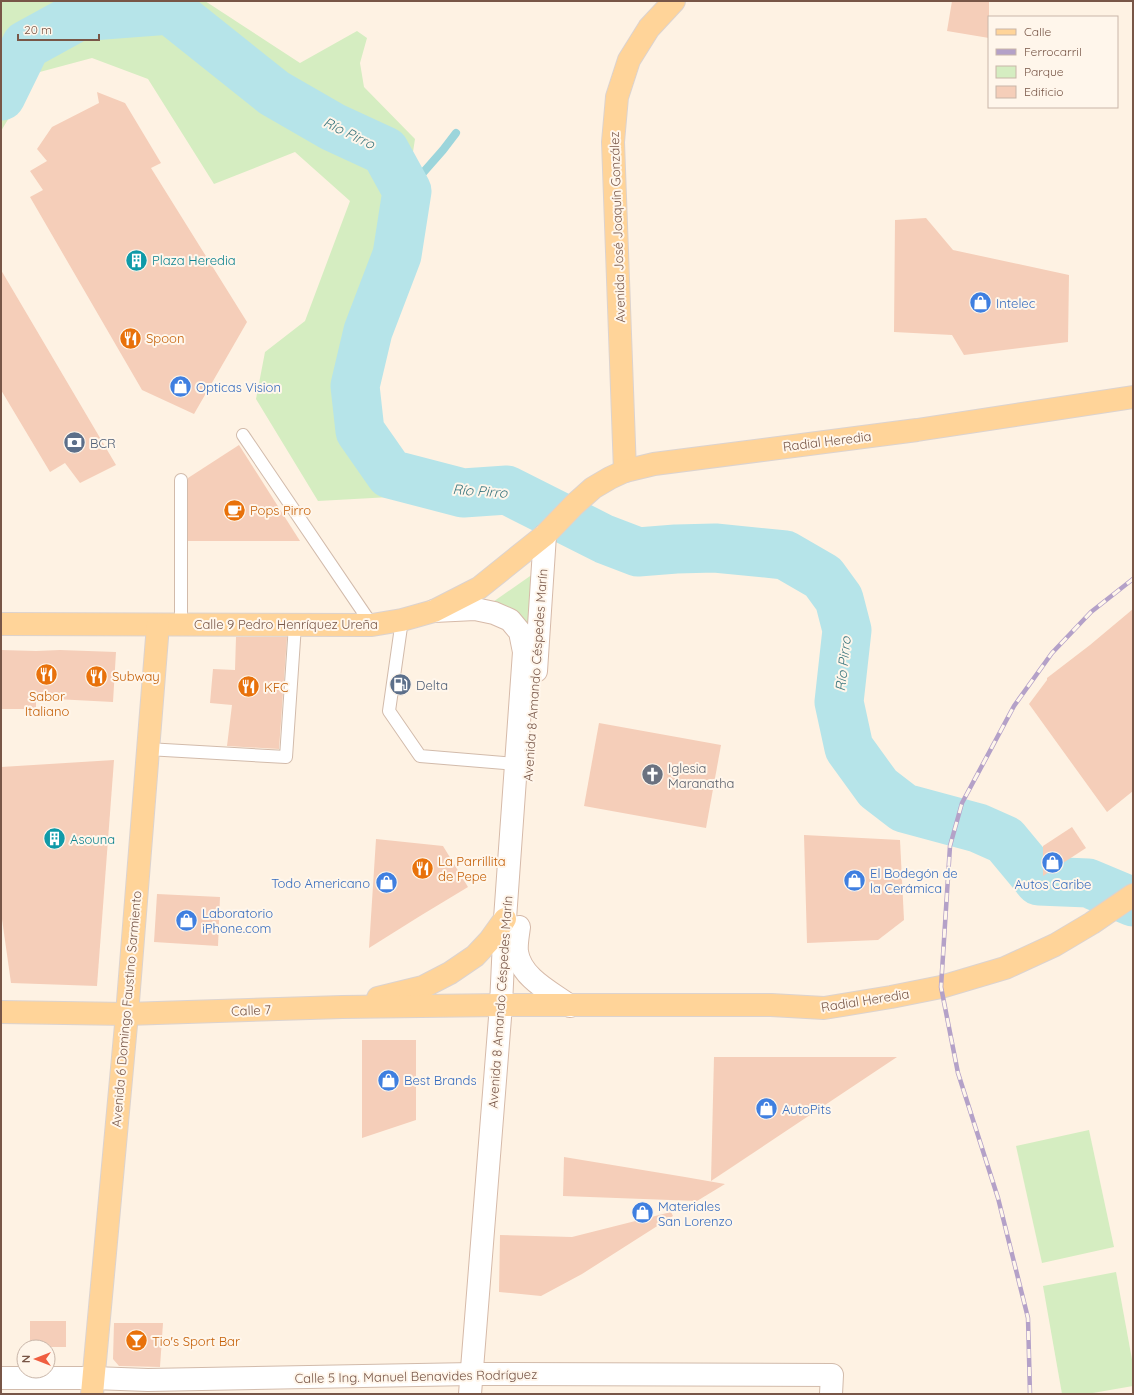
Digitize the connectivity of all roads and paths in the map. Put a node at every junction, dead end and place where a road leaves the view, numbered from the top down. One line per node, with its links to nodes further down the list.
1 (674, 1): 4 (main road, Avenida José Joaquín González)
2 (1133, 398): 4 (main road, Radial Heredia)
3 (243, 435): 13 (lane)
4 (625, 471): 6 (main road, Radial Heredia)
5 (181, 480): 11 (lane)
6 (547, 533): 7 (main road, Calle 9 Pedro Henríquez Ureña); 19 (street, Avenida 8 Amando Céspedes Marín)
7 (434, 611): 8 (main road, Calle 9 Pedro Henríquez Ureña); 15 (street, Avenida 8 Amando Céspedes Marín)
8 (402, 620): 13 (main road, Calle 9 Pedro Henríquez Ureña); 15 (lane)
9 (1, 624): 10 (main road, Calle 9 Pedro Henríquez Ureña)
10 (158, 624): 11 (main road, Calle 9 Pedro Henríquez Ureña); 14 (main road, Avenida 6 Domingo Faustino Sarmiento)
11 (181, 624): 12 (main road, Calle 9 Pedro Henríquez Ureña)
12 (296, 624): 13 (main road, Calle 9 Pedro Henríquez Ureña); 14 (lane)
13 (372, 625)
14 (147, 749): 22 (main road, Avenida 6 Domingo Faustino Sarmiento)
15 (516, 764): 17 (street, Avenida 8 Amando Céspedes Marín)
16 (1133, 895): 19 (main road, Radial Heredia)
17 (505, 919): 18 (street, Avenida 8 Amando Céspedes Marín); 20 (main road)
18 (501, 1005): 19 (main road, Radial Heredia); 20 (main road, Calle 7); 24 (street, Avenida 8 Amando Céspedes Marín)
19 (570, 1006)
20 (342, 1007): 22 (main road, Calle 7)
21 (1, 1012): 22 (main road, Calle 7)
22 (126, 1014): 26 (main road, Avenida 6 Domingo Faustino Sarmiento)
23 (1, 1378): 26 (street, Calle 5 Ing. Manuel Benavides Rodríguez)
24 (471, 1384): 25 (street, Calle 5 Ing. Manuel Benavides Rodríguez); 27 (street, Calle 5 Ing. Manuel Benavides Rodríguez)
25 (831, 1384)
26 (92, 1386): 27 (street, Calle 5 Ing. Manuel Benavides Rodríguez)
27 (148, 1387)

